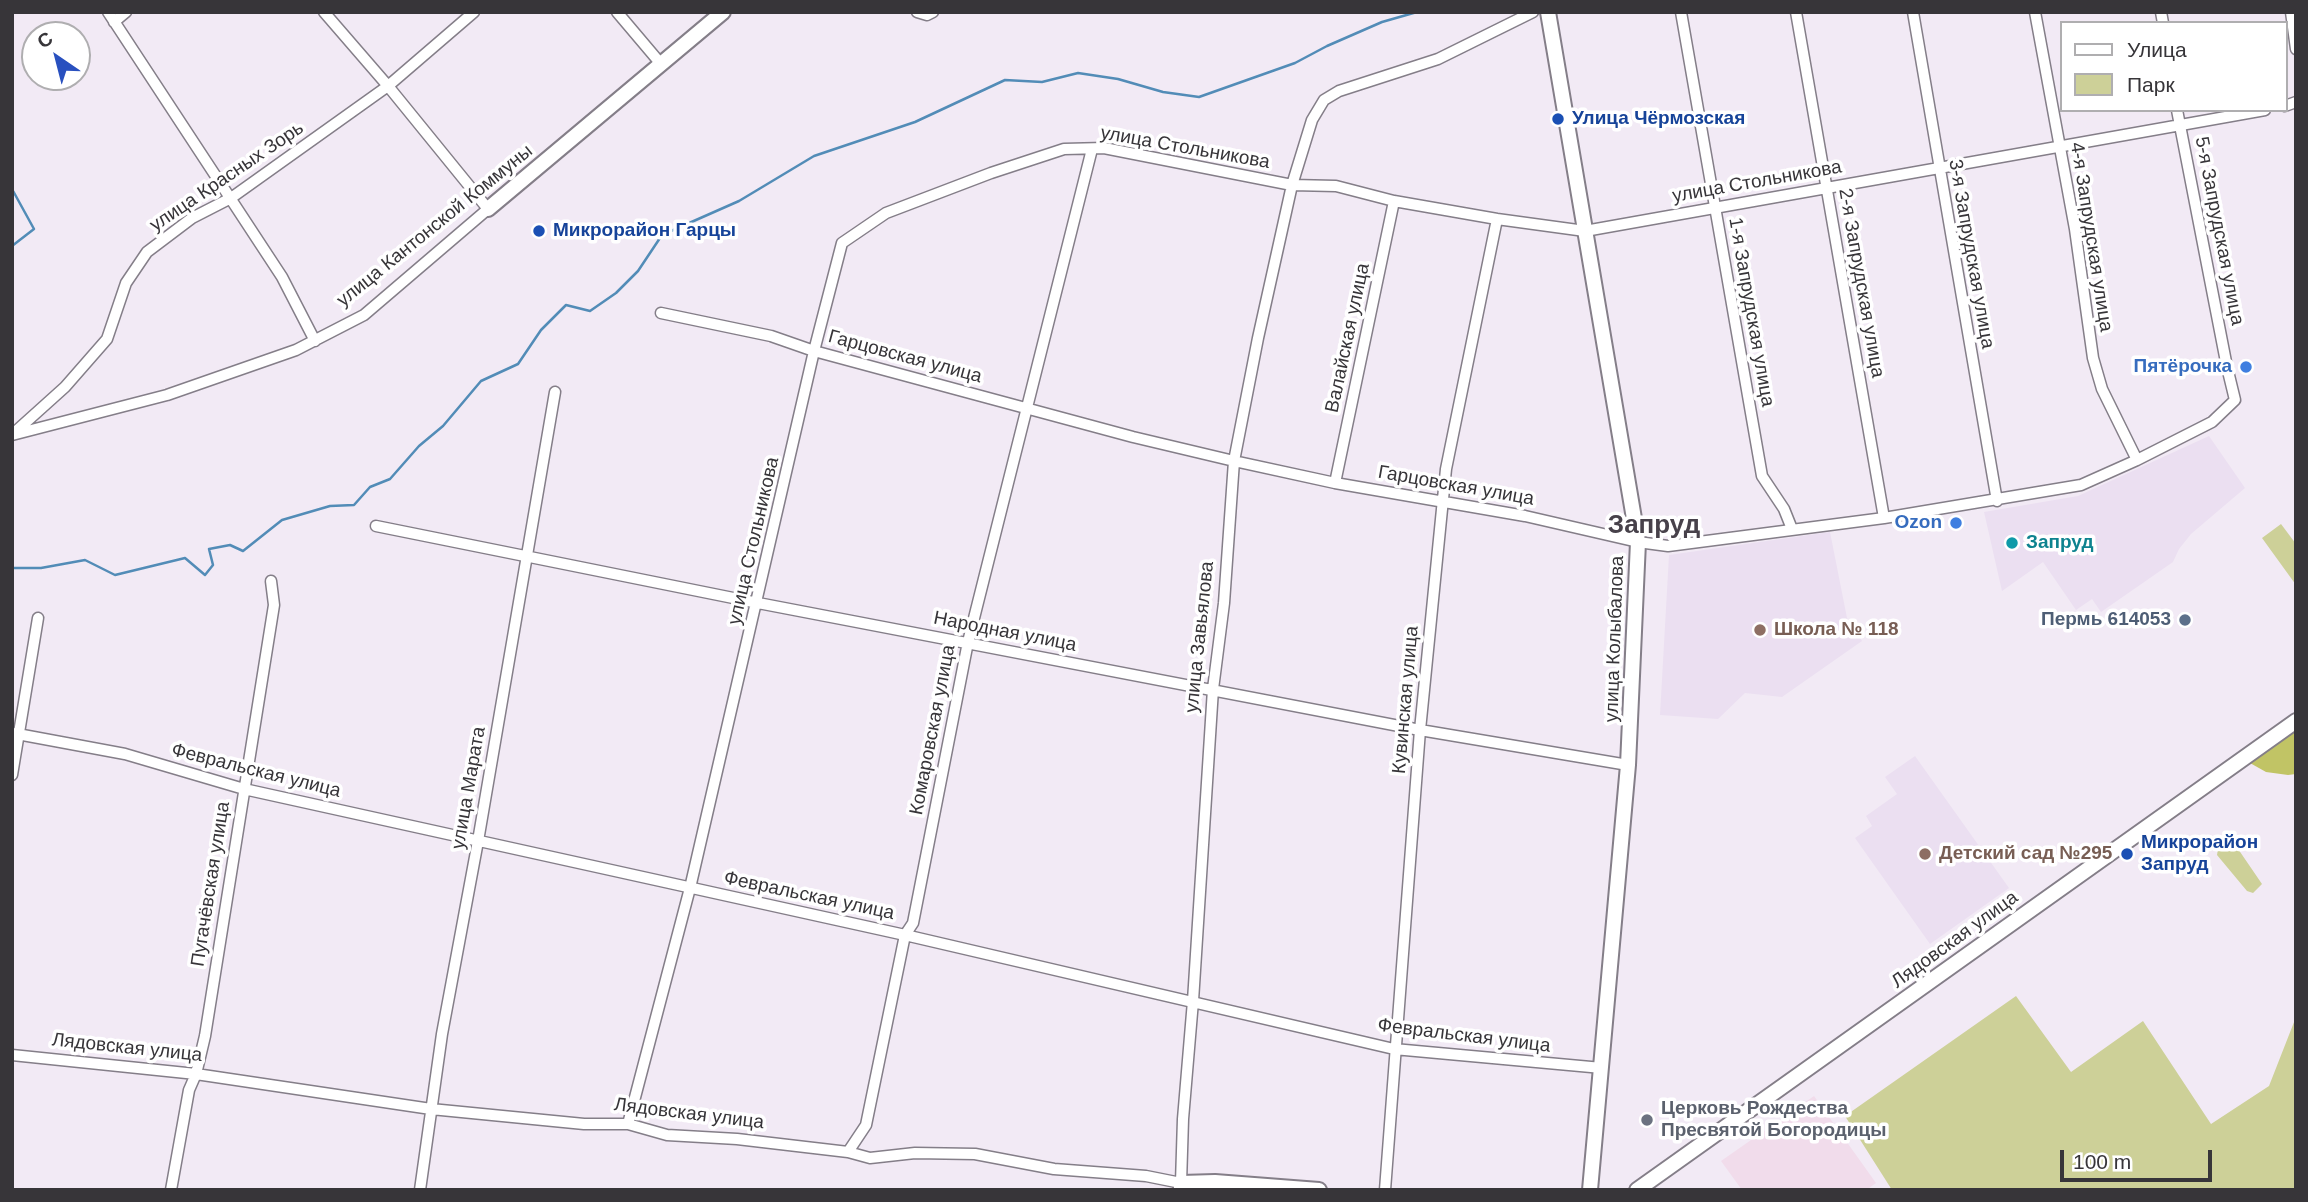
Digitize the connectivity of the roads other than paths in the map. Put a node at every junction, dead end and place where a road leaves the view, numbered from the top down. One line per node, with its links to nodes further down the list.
1 (108, 12): 16 (street)
2 (126, 12): 16 (street)
3 (324, 12): 19 (street)
4 (474, 12): 19 (street, улица Красных Зорь)
5 (617, 12): 18 (street)
6 (723, 12): 18 (street, улица Кантонской Коммуны)
7 (917, 12): 8 (street)
8 (933, 12)
9 (1533, 12): 26 (street, улица Завьялова)
10 (1548, 12): 33 (street, улица Колыбалова)
11 (1681, 12): 30 (street, 1-я Запрудская улица)
12 (1796, 12): 27 (street, 2-я Запрудская улица)
13 (1913, 12): 25 (street, 3-я Запрудская улица)
14 (2035, 12): 23 (street, 4-я Запрудская улица)
15 (2291, 12): 17 (street)
16 (114, 22): 28 (street)
17 (2296, 49)
18 (661, 64): 31 (street, улица Кантонской Коммуны)
19 (388, 86): 28 (street, улица Красных Зорь); 31 (street)
20 (2178, 112): 22 (street, 5-я Запрудская улица)
21 (2255, 112): 22 (street, улица Стольникова)
22 (2180, 127): 23 (street, улица Стольникова); 38 (street, 5-я Запрудская улица)
23 (2060, 148): 25 (street, улица Стольникова); 41 (street, 4-я Запрудская улица)
24 (1091, 149): 26 (street, улица Стольникова); 36 (street, улица Стольникова); 39 (street, Комаровская улица)
25 (1938, 168): 27 (street, улица Стольникова); 44 (street, 3-я Запрудская улица)
26 (1292, 185): 29 (street, улица Стольникова); 42 (street, улица Завьялова)
27 (1827, 187): 30 (street, улица Стольникова); 46 (street, 2-я Запрудская улица)
28 (231, 198): 35 (street); 40 (street, улица Красных Зорь)
29 (1394, 201): 32 (street, улица Стольникова); 43 (street, Валайская улица)
30 (1715, 206): 33 (street, улица Стольникова); 48 (street, 1-я Запрудская улица)
31 (488, 209): 35 (street, улица Кантонской Коммуны)
32 (1497, 219): 33 (street, улица Стольникова); 45 (street, Кувинская улица)
33 (1585, 231): 49 (street, улица Колыбалова)
34 (661, 313): 36 (street, Гарцовская улица)
35 (315, 341): 40 (street, улица Кантонской Коммуны)
36 (814, 351): 39 (street, Гарцовская улица); 52 (street, улица Стольникова)
37 (555, 392): 50 (street, улица Марата)
38 (2235, 400): 41 (street, Гарцовская улица)
39 (1026, 407): 42 (street, Гарцовская улица); 54 (street, Комаровская улица)
40 (12, 435)
41 (2137, 460): 44 (street, Гарцовская улица)
42 (1234, 461): 43 (street, Гарцовская улица); 55 (street, улица Завьялова)
43 (1335, 483): 45 (street, Гарцовская улица)
44 (1997, 500): 46 (street, Гарцовская улица)
45 (1443, 502): 49 (street, Гарцовская улица); 57 (street, Кувинская улица)
46 (1884, 518): 48 (street, Гарцовская улица)
47 (376, 526): 50 (street, Народная улица)
48 (1791, 529): 49 (street, Гарцовская улица)
49 (1638, 542): 59 (street, улица Колыбалова)
50 (526, 557): 52 (street, Народная улица); 62 (street, улица Марата)
51 (271, 581): 61 (street, Пугачёвская улица)
52 (758, 603): 54 (street, Народная улица); 63 (street, улица Стольникова)
53 (38, 618): 58 (street)
54 (968, 642): 55 (street, Народная улица); 64 (street, Комаровская улица)
55 (1213, 689): 57 (street, Народная улица); 65 (street, улица Завьялова)
56 (2296, 721): 79 (street, Лядовская улица)
57 (1420, 730): 59 (street, Народная улица); 66 (street, Кувинская улица)
58 (15, 734): 60 (street); 61 (street, Февральская улица)
59 (1628, 765): 68 (street, улица Колыбалова)
60 (12, 775)
61 (244, 789): 62 (street, Февральская улица); 69 (street, Пугачёвская улица)
62 (478, 841): 63 (street, Февральская улица); 70 (street, улица Марата)
63 (691, 888): 64 (street, Февральская улица); 71 (street, улица Стольникова)
64 (905, 935): 65 (street, Февральская улица); 72 (street, Комаровская улица)
65 (1193, 1001): 66 (street, Февральская улица); 73 (street, улица Завьялова)
66 (1394, 1049): 68 (street, Февральская улица); 77 (street, Кувинская улица)
67 (12, 1055): 69 (street, Лядовская улица)
68 (1602, 1068): 78 (street, улица Колыбалова)
69 (196, 1074): 70 (street, Лядовская улица); 74 (street, Пугачёвская улица)
70 (431, 1109): 71 (street, Лядовская улица); 75 (street, улица Марата)
71 (628, 1124): 72 (street, Лядовская улица)
72 (848, 1152): 73 (street, Лядовская улица)
73 (1181, 1186): 76 (street, Лядовская улица)
74 (171, 1190)
75 (420, 1190)
76 (1319, 1190)
77 (1385, 1190)
78 (1590, 1190)
79 (1637, 1190)

